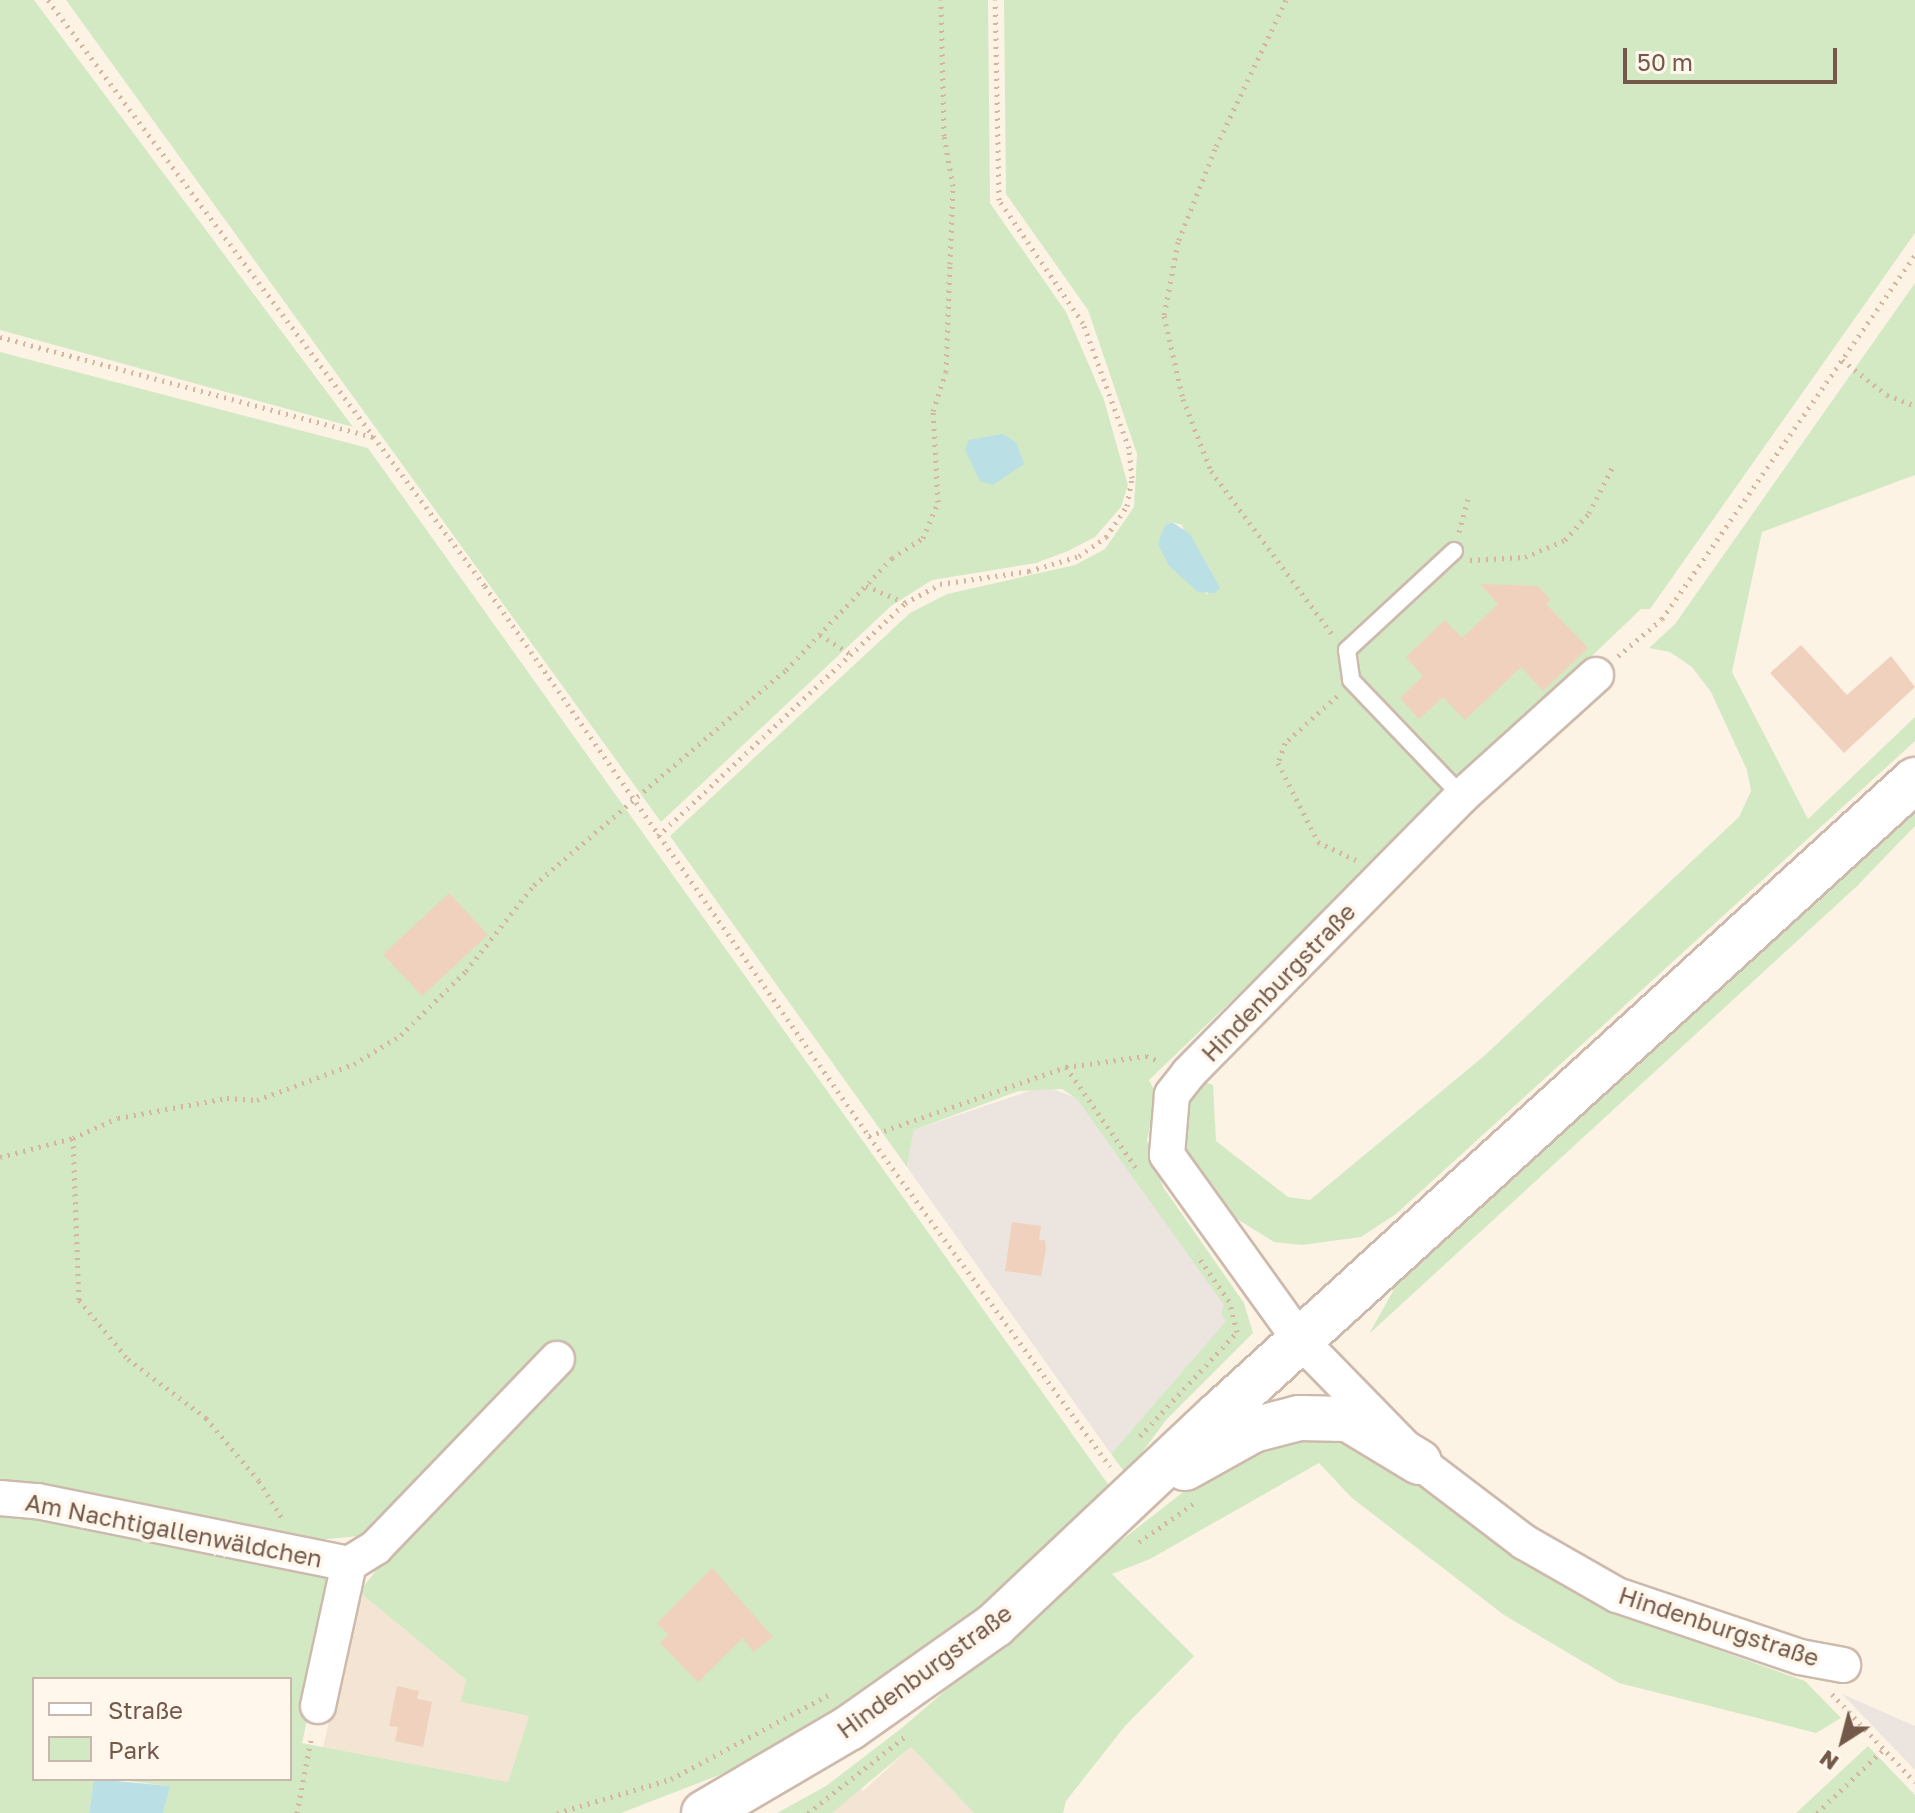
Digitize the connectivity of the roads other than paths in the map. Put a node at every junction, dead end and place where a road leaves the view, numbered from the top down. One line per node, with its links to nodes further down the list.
1 (1451, 554): 4 (lane)
2 (1596, 675): 4 (street, Hindenburgstraße)
3 (1915, 780): 5 (main road, Hindenburgstraße)
4 (1462, 796): 5 (street, Hindenburgstraße)
5 (1300, 1340): 7 (street, Hindenburgstraße); 8 (main road, Hindenburgstraße)
6 (557, 1359): 10 (street, Am Nachtigallenwäldchen)
7 (1419, 1462): 8 (main road); 11 (street, Hindenburgstraße)
8 (1117, 1477): 13 (main road, Hindenburgstraße)
9 (0, 1498): 10 (street, Am Nachtigallenwäldchen)
10 (349, 1564): 12 (street, Am Nachtigallenwäldchen)
11 (1843, 1665)
12 (318, 1706)
13 (704, 1813)

